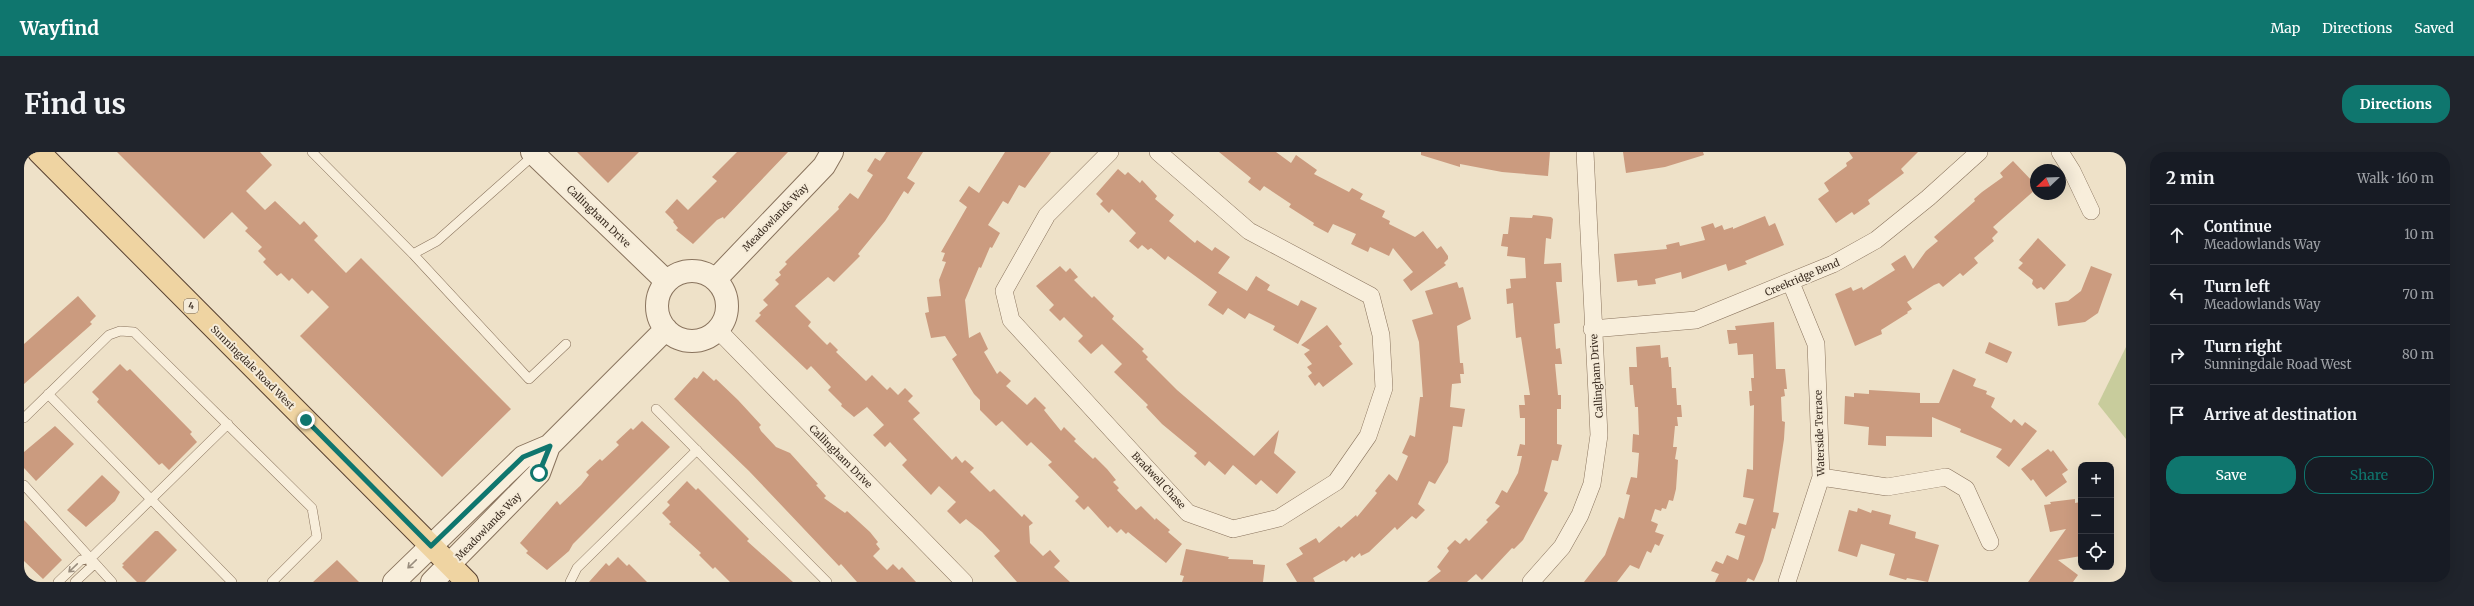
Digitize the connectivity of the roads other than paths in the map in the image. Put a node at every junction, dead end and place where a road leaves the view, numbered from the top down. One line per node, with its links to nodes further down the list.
1 (39, 152): 29 (main road, Sunningdale Road West / 4)
2 (312, 152): 11 (lane)
3 (832, 152): 12 (street, Meadowlands Way)
4 (1110, 152): 5 (street, Bradwell Chase)
5 (1158, 152)
6 (1585, 152): 16 (street, Callingham Drive)
7 (1979, 152): 14 (street, Creekridge Bend)
8 (2060, 152): 10 (street)
9 (535, 153): 11 (lane); 13 (street, Callingham Drive)
10 (2091, 211)
11 (413, 254): 18 (lane)
12 (716, 279): 13 (street); 17 (street)
13 (666, 281): 15 (street)
14 (1791, 283): 16 (street, Creekridge Bend); 25 (street, Waterside Terrace)
15 (666, 329): 17 (street); 23 (street, Meadowlands Way)
16 (1592, 329): 43 (street, Callingham Drive)
17 (718, 330): 42 (street, Callingham Drive)
18 (566, 344)
19 (48, 394): 21 (lane); 22 (lane); 27 (lane)
20 (656, 409): 24 (lane)
21 (24, 418)
22 (228, 424): 27 (lane); 36 (lane)
23 (550, 446): 29 (street, Meadowlands Way); 31 (street, Meadowlands Way)
24 (697, 450): 40 (lane); 41 (lane)
25 (1821, 477): 28 (street); 44 (street, Waterside Terrace)
26 (24, 485): 30 (lane)
27 (151, 500): 30 (lane); 35 (lane)
28 (1990, 542)
29 (431, 546): 31 (main road, Sunningdale Road West / 4); 37 (street, Meadowlands Way, one-way to 37)
30 (91, 558): 32 (lane, one-way to 32); 33 (lane); 34 (lane)
31 (450, 565): 38 (street, Meadowlands Way); 39 (main road, Sunningdale Road West / 4)
32 (58, 582)
33 (75, 582)
34 (112, 582)
35 (232, 582)
36 (272, 582)
37 (394, 582)
38 (432, 582)
39 (467, 582)
40 (570, 582)
41 (827, 582)
42 (964, 582)
43 (1532, 582)
44 (1787, 582)

